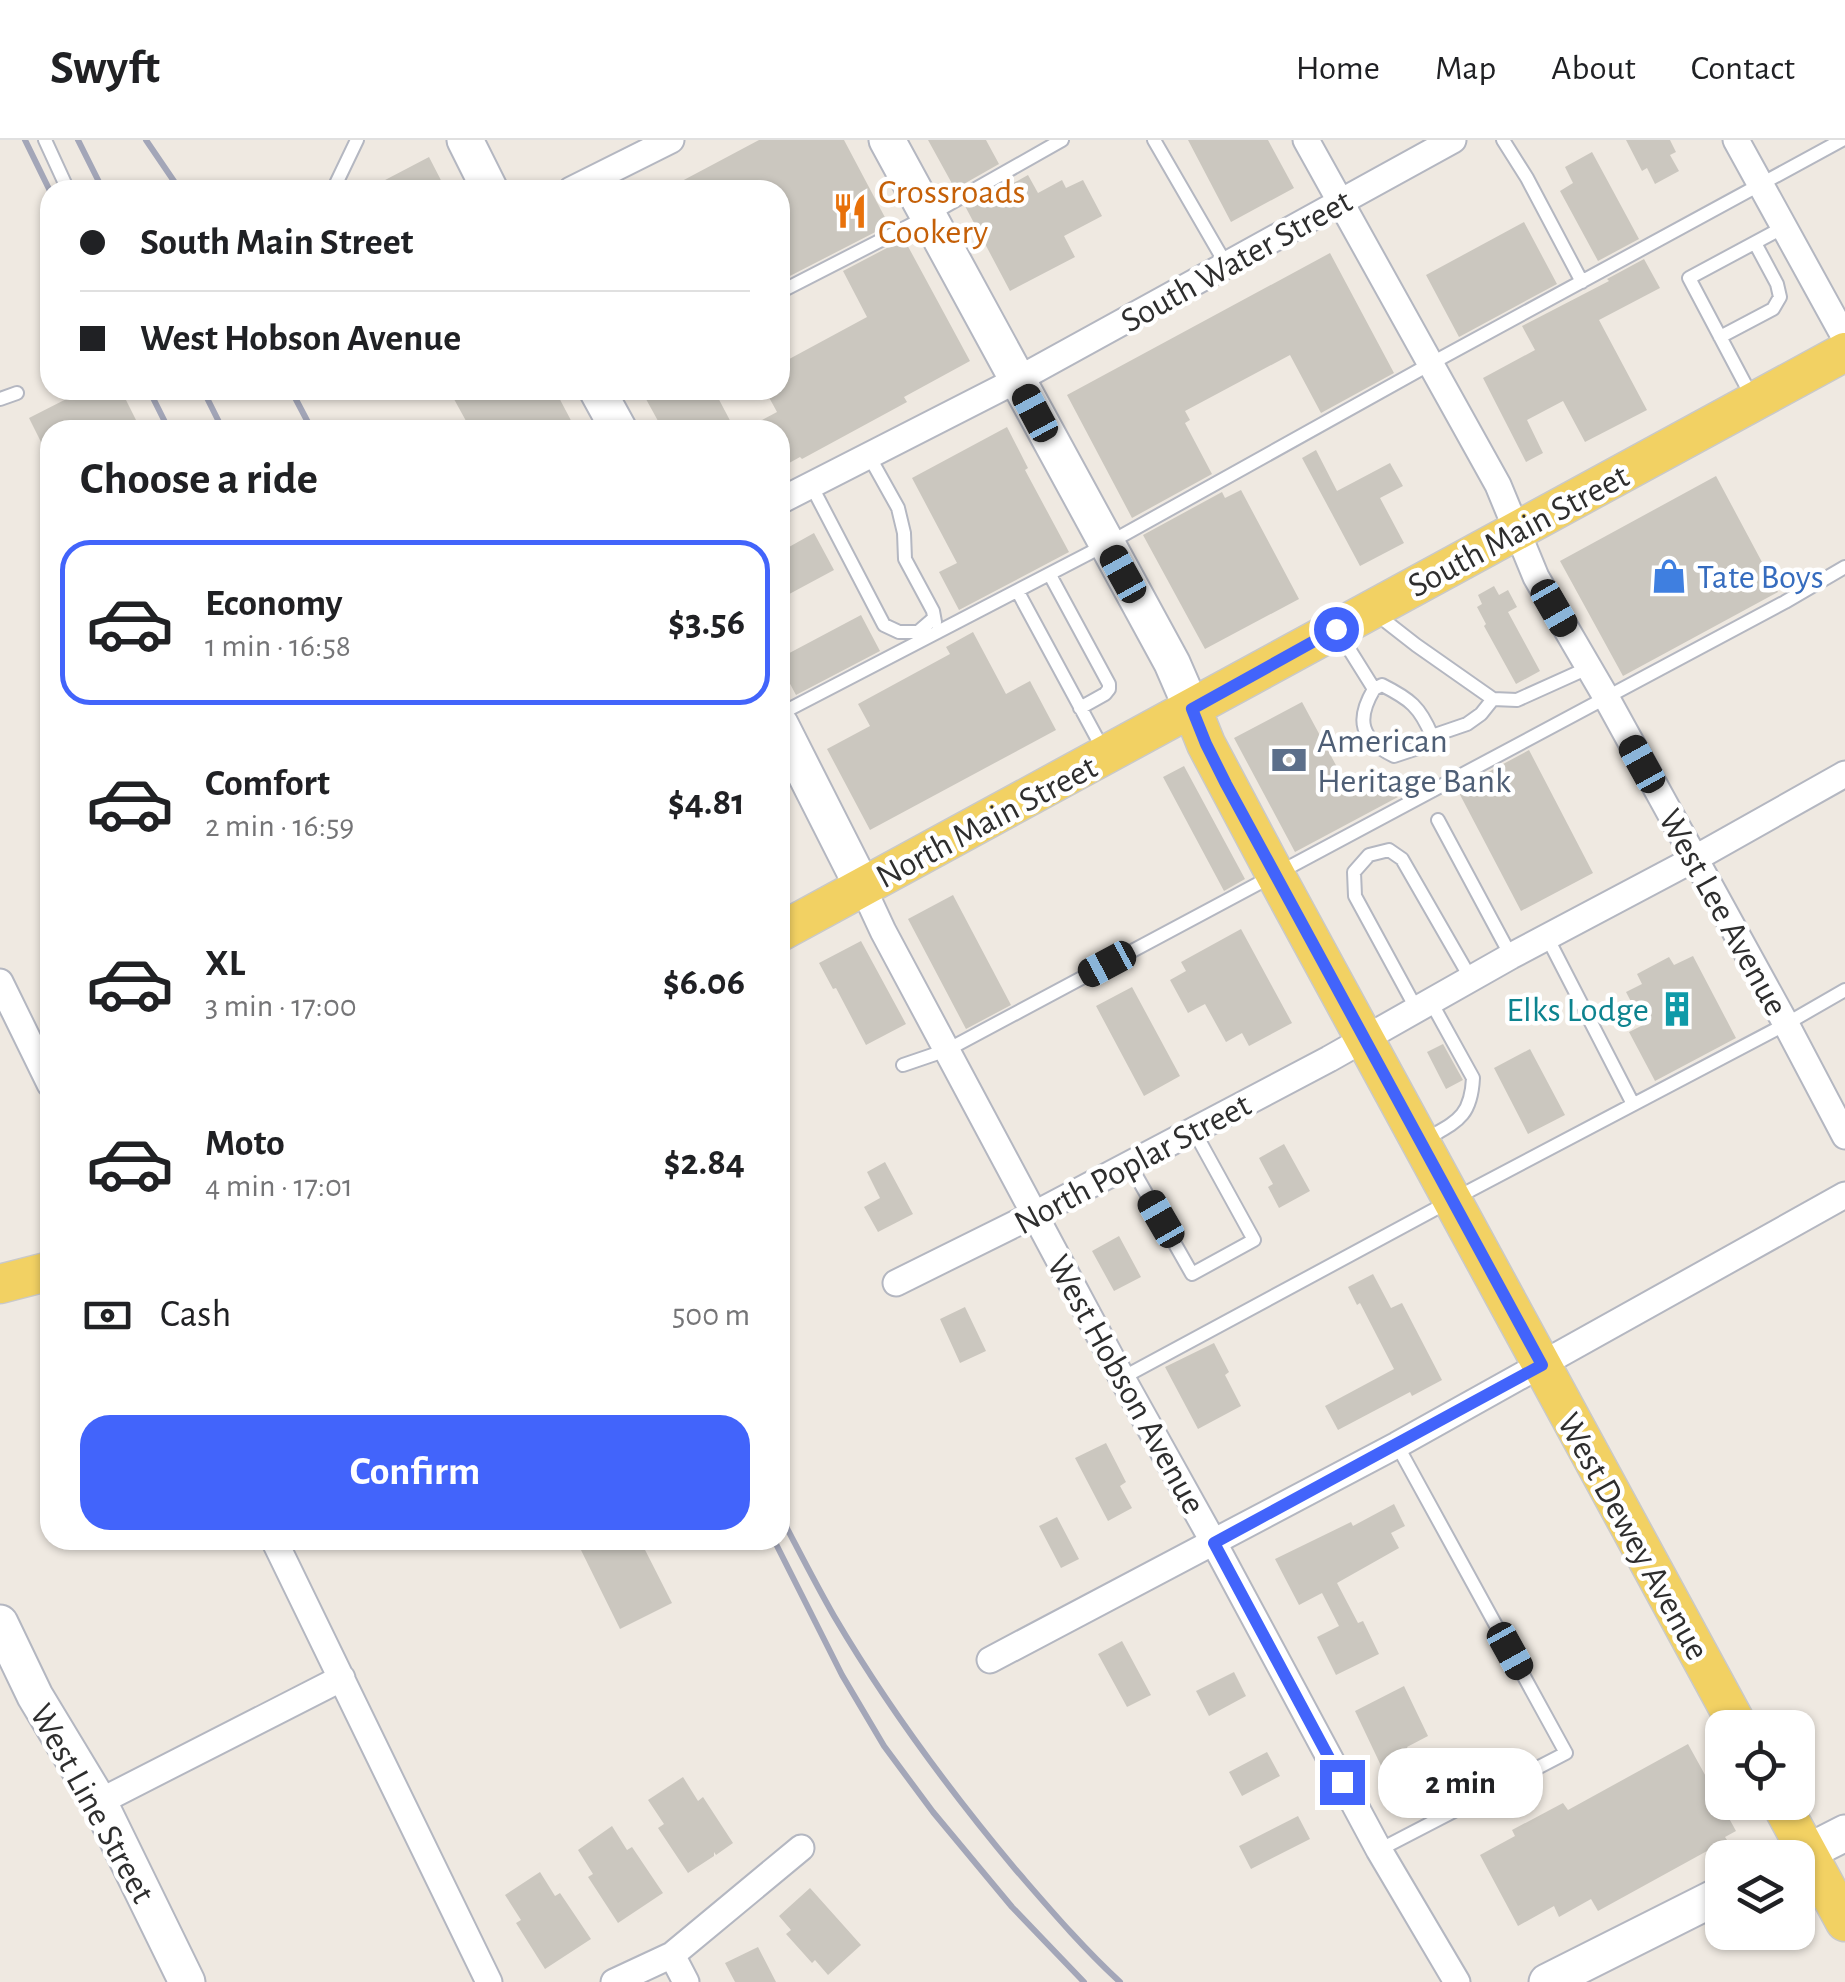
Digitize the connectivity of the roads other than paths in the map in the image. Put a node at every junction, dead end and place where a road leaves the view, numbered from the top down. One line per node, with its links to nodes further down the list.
1 (45, 140): 13 (lane)
2 (357, 140): 14 (lane)
3 (465, 140): 15 (street)
4 (671, 140): 16 (street)
5 (887, 140): 19 (street)
6 (1062, 140): 19 (lane)
7 (1154, 140): 22 (lane)
8 (1306, 140): 18 (street, West Lee Avenue)
9 (1454, 140): 18 (street, South Water Street)
10 (1503, 140): 23 (lane)
11 (1736, 140): 17 (street)
12 (1842, 140): 17 (lane)
13 (63, 180)
14 (338, 180)
15 (485, 180)
16 (608, 180)
17 (1761, 184): 20 (street); 23 (lane)
18 (1340, 203): 22 (street, South Water Street); 28 (street, West Lee Avenue)
19 (928, 216): 24 (lane); 29 (street)
20 (1784, 227): 21 (lane); 26 (street)
21 (1755, 242): 25 (lane); 25 (lane)
22 (1227, 266): 29 (street, South Water Street)
23 (1582, 282): 28 (lane)
24 (790, 287)
25 (1720, 337): 32 (lane)
26 (1845, 338)
27 (1845, 352): 32 (main road, South Main Street)
28 (1432, 363): 36 (street, West Lee Avenue); 37 (lane)
29 (1018, 380): 33 (street, South Water Street); 37 (street)
30 (18, 393): 31 (lane)
31 (0, 399)
32 (1754, 402): 36 (main road, South Main Street)
33 (869, 456): 34 (street, South Water Street); 42 (lane)
34 (812, 485): 35 (street, South Water Street); 42 (lane)
35 (790, 496)
36 (1517, 531): 41 (main road, South Main Street); 45 (street, West Lee Avenue)
37 (1107, 544): 39 (lane); 51 (street)
38 (1845, 567): 47 (lane)
39 (1050, 575): 40 (lane); 49 (lane)
40 (1018, 592): 44 (lane); 49 (lane)
41 (1371, 610): 43 (main road, South Main Street); 48 (lane)
42 (933, 619): 44 (lane)
43 (1336, 629): 46 (lane); 51 (main road, South Main Street)
44 (942, 632): 50 (lane)
45 (1588, 668): 47 (street, West Lee Avenue); 48 (lane)
46 (1374, 689): 52 (lane); 52 (lane)
47 (1606, 697): 57 (street, West Lee Avenue); 58 (lane)
48 (1493, 699): 52 (lane)
49 (1080, 708): 54 (lane)
50 (790, 709)
51 (1192, 709): 54 (main road, North Main Street); 58 (main road, West Dewey Avenue)
52 (1432, 736)
53 (790, 744): 59 (street)
54 (1106, 756): 59 (main road, North Main Street)
55 (1845, 774): 57 (street, North Poplar Street)
56 (1438, 820): 62 (lane)
57 (1694, 859): 61 (street, North Poplar Street); 67 (street, West Lee Avenue)
58 (1276, 876): 68 (main road, West Dewey Avenue); 69 (lane)
59 (863, 888): 60 (main road, North Main Street); 69 (street, West Hobson Avenue)
60 (790, 927)
61 (1547, 936): 62 (street, North Poplar Street); 72 (lane)
62 (1511, 956): 63 (street, North Poplar Street)
63 (1471, 979): 66 (street, North Poplar Street); 66 (lane)
64 (0, 982): 70 (street)
65 (1845, 990): 67 (lane)
66 (1424, 1006): 68 (street, North Poplar Street); 75 (lane)
67 (1786, 1024): 72 (lane); 74 (street, West Lee Avenue)
68 (1365, 1039): 73 (street, North Poplar Street); 75 (main road, West Dewey Avenue)
69 (947, 1050): 71 (lane); 79 (street, West Hobson Avenue)
70 (40, 1064)
71 (904, 1064)
72 (1634, 1104): 78 (lane)
73 (1194, 1131): 76 (street, North Poplar Street); 76 (lane)
74 (1845, 1136)
75 (1420, 1142): 78 (main road, West Dewey Avenue)
76 (1130, 1164): 79 (street, North Poplar Street)
77 (1845, 1195): 83 (street)
78 (1452, 1200): 83 (main road, West Dewey Avenue); 84 (lane)
79 (1036, 1214): 81 (street, North Poplar Street); 84 (street, West Hobson Avenue)
80 (40, 1274): 82 (main road)
81 (896, 1282)
82 (0, 1284)
83 (1542, 1365): 85 (street); 91 (main road, West Dewey Avenue)
84 (1122, 1378): 86 (street, West Hobson Avenue)
85 (1397, 1445): 86 (street); 96 (lane)
86 (1214, 1543): 89 (street); 96 (street, West Hobson Avenue)
87 (279, 1550): 90 (street)
88 (0, 1623): 92 (street, West Line Street)
89 (990, 1660)
90 (342, 1678): 92 (street); 102 (street)
91 (1729, 1710)
92 (99, 1802): 101 (street, West Line Street)
93 (1845, 1833): 95 (street)
94 (801, 1848): 100 (street)
95 (1815, 1848)
96 (1379, 1850): 105 (street, West Hobson Avenue)
97 (1815, 1876): 99 (main road)
98 (1705, 1902): 106 (street)
99 (1845, 1922)
100 (672, 1954): 103 (street); 104 (street)
101 (187, 1982)
102 (489, 1982)
103 (614, 1982)
104 (686, 1982)
105 (1457, 1982)
106 (1546, 1982)

